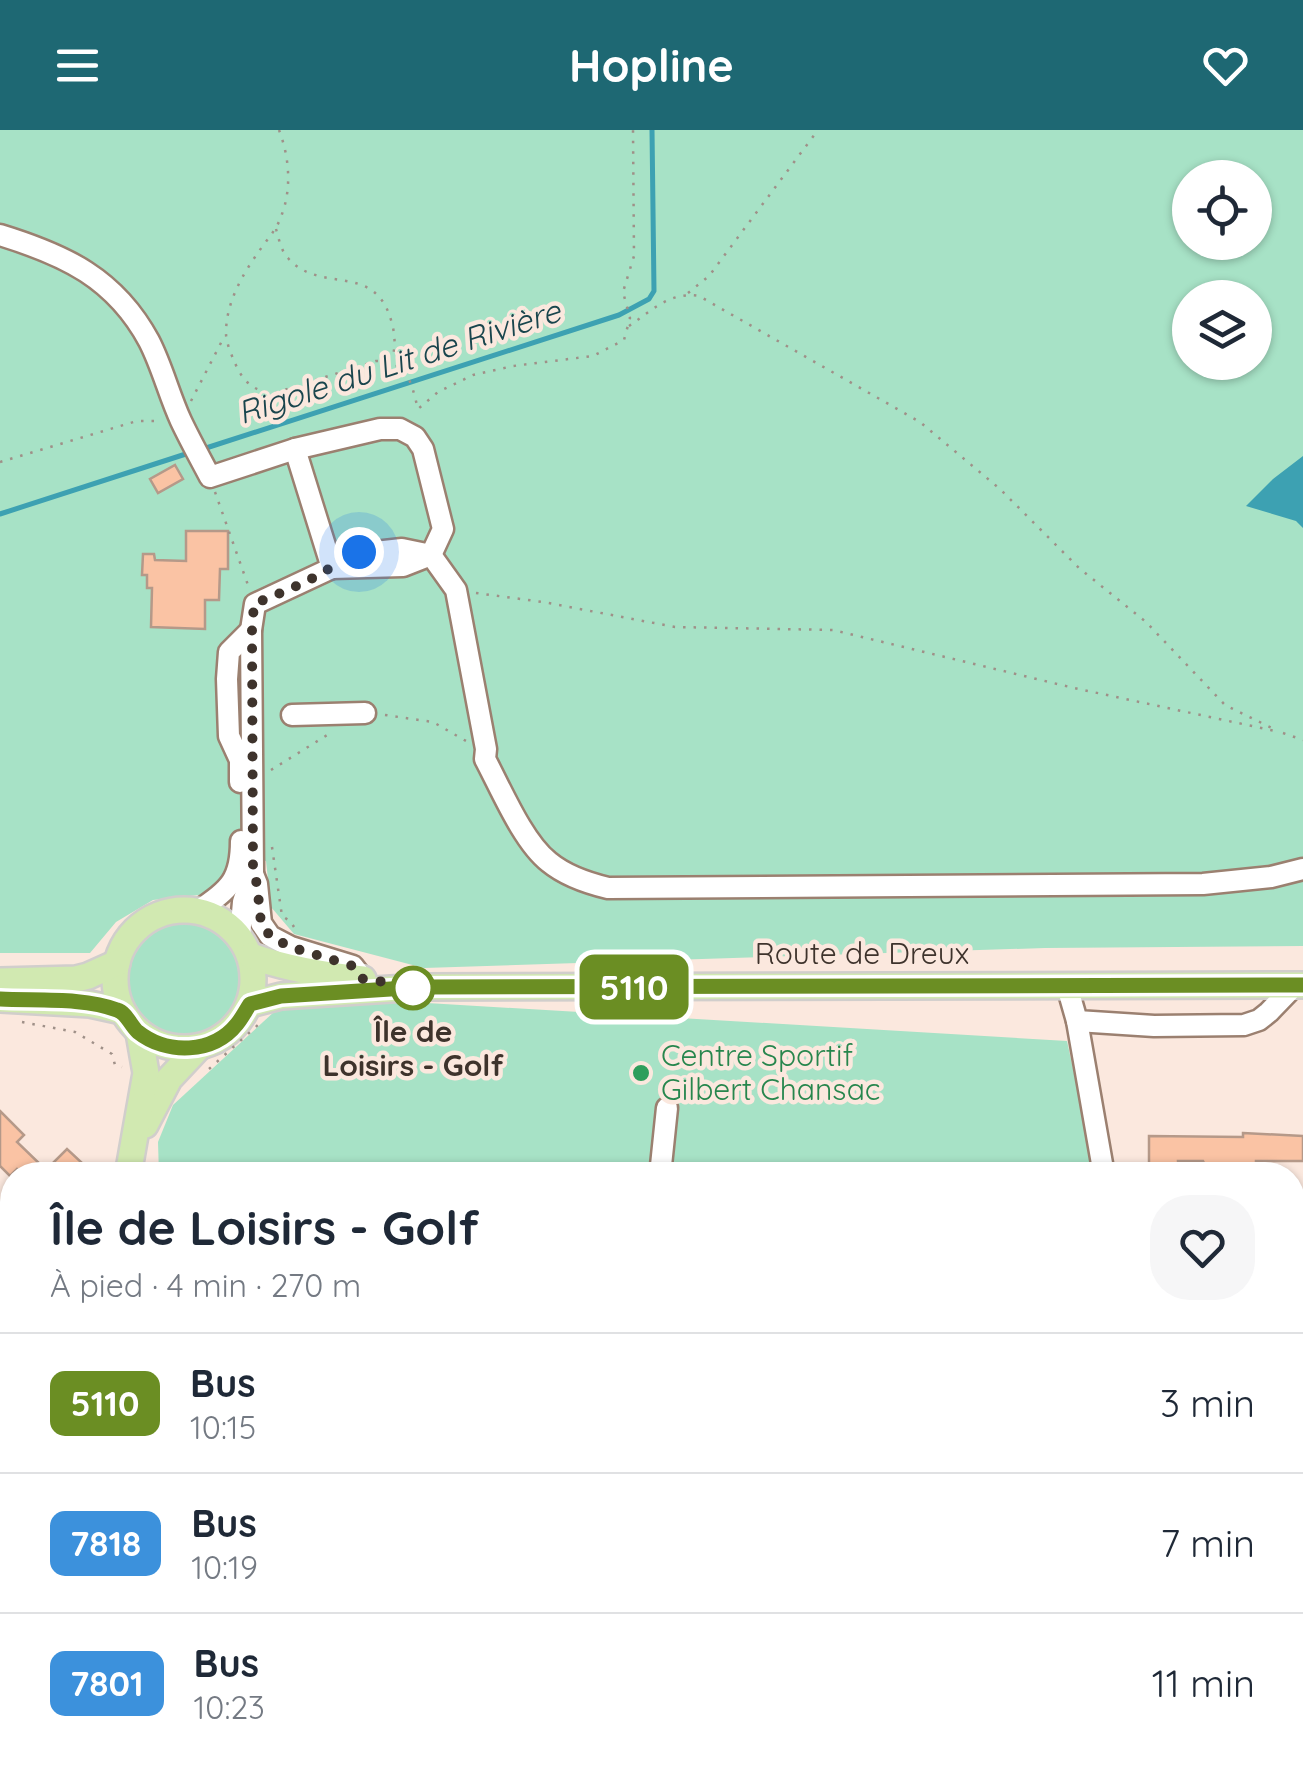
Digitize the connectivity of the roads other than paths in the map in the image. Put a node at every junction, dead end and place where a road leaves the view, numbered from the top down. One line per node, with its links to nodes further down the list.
1 (0, 236): 2 (street)
2 (295, 449): 3 (street); 4 (street)
3 (431, 555): 4 (street); 8 (street)
4 (332, 568): 5 (street)
5 (252, 630): 9 (street); 10 (street)
6 (365, 713): 7 (street)
7 (292, 715)
8 (1303, 869)
9 (253, 872): 11 (street); 13 (street)
10 (198, 911): 11 (main road); 12 (main road)
11 (246, 946): 13 (main road, Route de Dreux); 19 (main road)
12 (117, 963): 14 (main road); 20 (main road)
13 (363, 979): 17 (main road, Route de Dreux)
14 (0, 981)
15 (1067, 986): 16 (main road, Route de Dreux); 17 (main road, Route de Dreux); 21 (street)
16 (1299, 986): 21 (street)
17 (422, 987): 19 (main road, Route de Dreux)
18 (0, 999): 20 (main road)
19 (259, 1010): 23 (main road)
20 (122, 1011): 22 (main road)
21 (1077, 1022): 28 (street)
22 (139, 1033): 23 (main road); 25 (main road)
23 (199, 1047): 26 (main road)
24 (667, 1108): 27 (street)
25 (130, 1162)
26 (131, 1162)
27 (661, 1162)
28 (1102, 1162)

